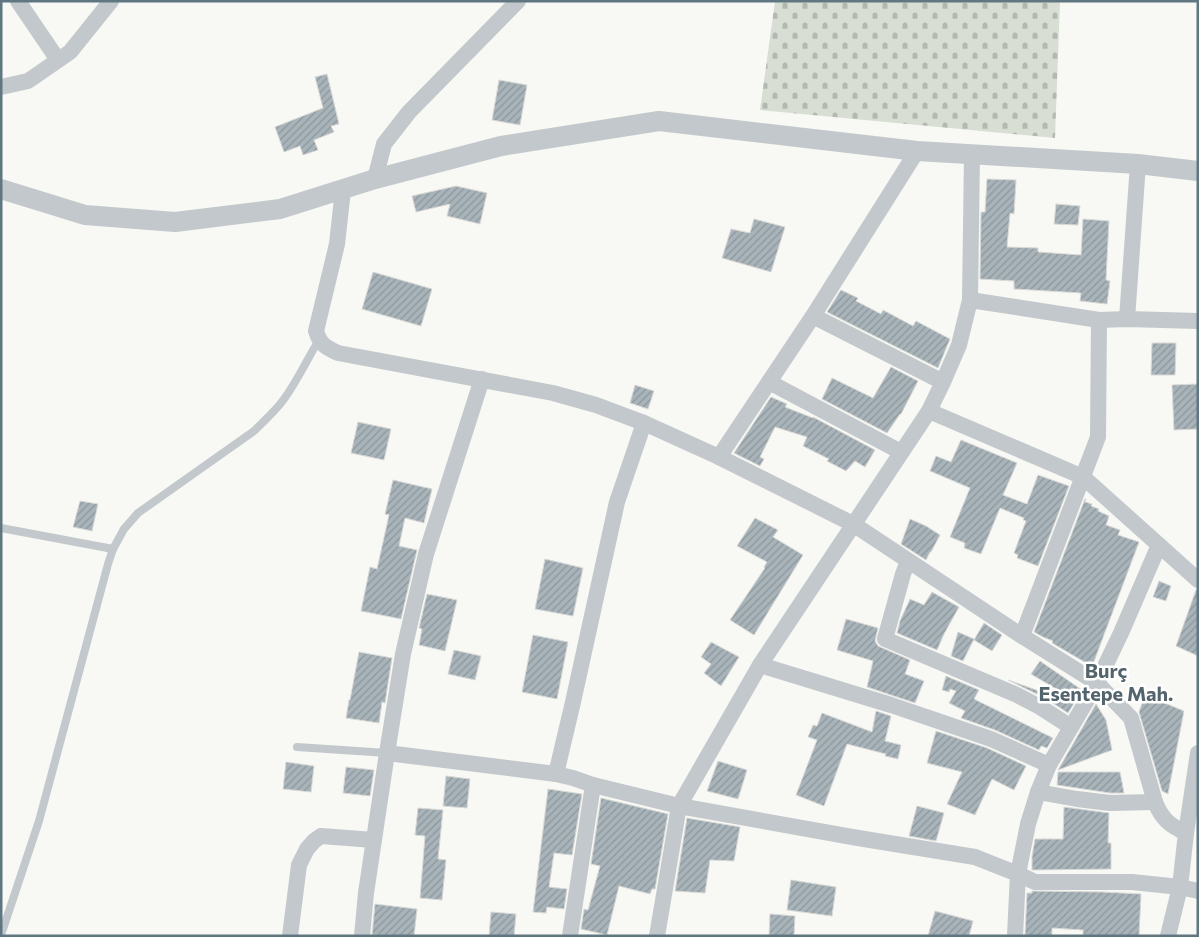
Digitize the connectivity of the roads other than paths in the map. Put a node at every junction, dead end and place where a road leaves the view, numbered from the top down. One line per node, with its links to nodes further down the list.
1 (18, 1): 4 (street)
2 (111, 1): 4 (street)
3 (518, 1): 10 (street)
4 (58, 60): 5 (street)
5 (1, 86)
6 (917, 151): 7 (street); 10 (street); 14 (street)
7 (972, 154): 8 (street); 13 (street)
8 (1138, 164): 9 (street); 15 (street)
9 (1198, 171)
10 (375, 179): 12 (street)
11 (1, 189): 12 (street)
12 (343, 190): 18 (street)
13 (970, 300): 16 (street); 21 (street)
14 (813, 316): 20 (street); 21 (street)
15 (1127, 319): 16 (street); 17 (street)
16 (1099, 320): 26 (street)
17 (1198, 321)
18 (319, 340): 19 (street); 30 (lane)
19 (482, 379): 23 (street); 39 (street)
20 (769, 382): 24 (street); 25 (street)
21 (943, 382): 22 (street)
22 (929, 410): 24 (street); 26 (street)
23 (644, 423): 25 (street); 41 (street)
24 (901, 452): 27 (street)
25 (719, 457): 27 (street)
26 (1083, 477): 29 (street); 33 (street)
27 (853, 524): 31 (street); 34 (street)
28 (1, 528): 30 (lane)
29 (1159, 545): 32 (street); 35 (street)
30 (113, 549): 51 (lane)
31 (908, 561): 33 (street); 36 (street)
32 (1198, 580)
33 (1022, 636): 35 (street)
34 (760, 665): 40 (street); 45 (street)
35 (1096, 683): 36 (street); 44 (street)
36 (1070, 727): 40 (street)
37 (298, 747): 39 (lane)
38 (1198, 753): 46 (street)
39 (387, 754): 41 (street); 47 (street)
40 (1049, 765): 43 (street)
41 (556, 774): 42 (street)
42 (594, 785): 45 (street); 54 (street)
43 (1038, 792): 44 (street); 48 (street)
44 (1155, 802): 46 (street)
45 (678, 806): 48 (street); 55 (street)
46 (1186, 833): 49 (street)
47 (374, 840): 52 (street); 53 (street)
48 (1018, 874): 49 (street); 56 (street)
49 (1180, 887): 50 (street); 57 (street)
50 (1198, 891)
51 (1, 935)
52 (290, 936)
53 (362, 936)
54 (570, 936)
55 (657, 936)
56 (1015, 936)
57 (1168, 936)

